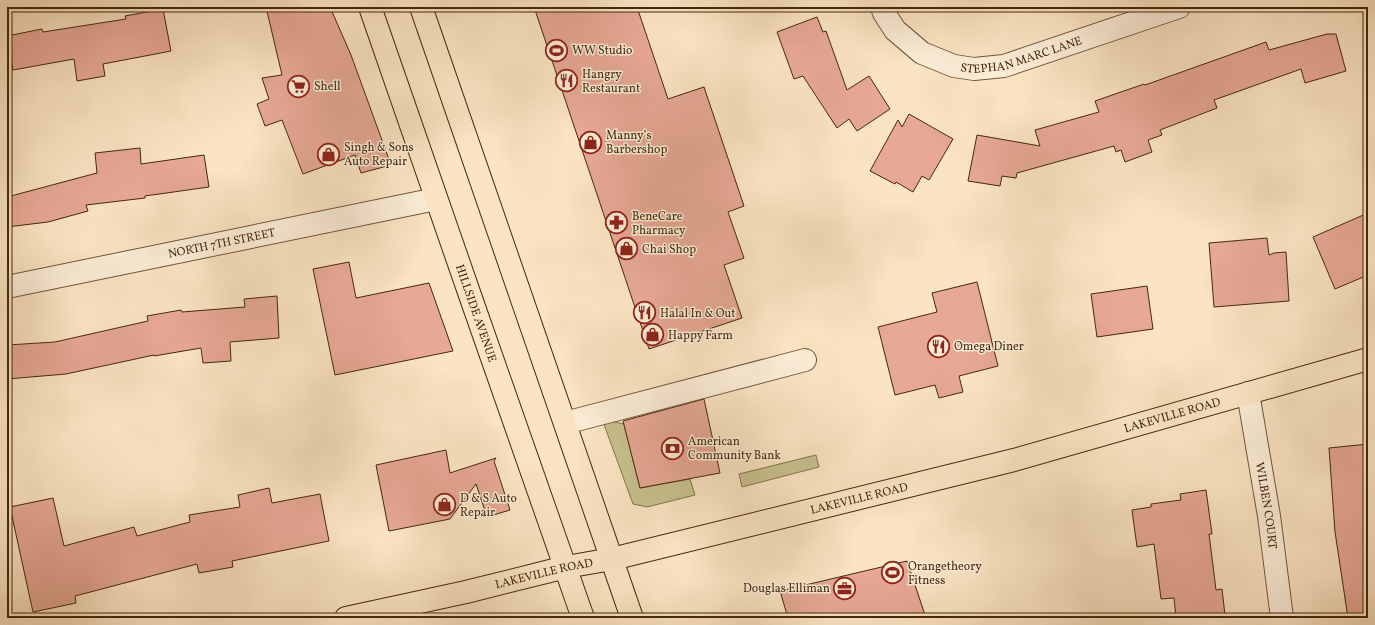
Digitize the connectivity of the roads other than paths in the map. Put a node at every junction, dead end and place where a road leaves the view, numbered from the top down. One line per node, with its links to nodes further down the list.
1 (370, 7): 5 (main road, HILLSIDE AVENUE)
2 (421, 7): 10 (main road)
3 (882, 7): 4 (street, STEPHAN MARC LANE)
4 (1179, 7)
5 (436, 199): 6 (street, NORTH 7TH STREET); 12 (main road, HILLSIDE AVENUE)
6 (7, 287)
7 (1368, 359): 9 (main road, LAKEVILLE ROAD)
8 (805, 360): 10 (street)
9 (1248, 393): 11 (main road, LAKEVILLE ROAD); 16 (street, WILBEN COURT)
10 (565, 424): 11 (main road)
11 (612, 558): 12 (main road, LAKEVILLE ROAD); 15 (main road)
12 (566, 567): 13 (main road, LAKEVILLE ROAD); 14 (main road, HILLSIDE AVENUE)
13 (346, 618)
14 (583, 618)
15 (632, 618)
16 (1282, 618)

